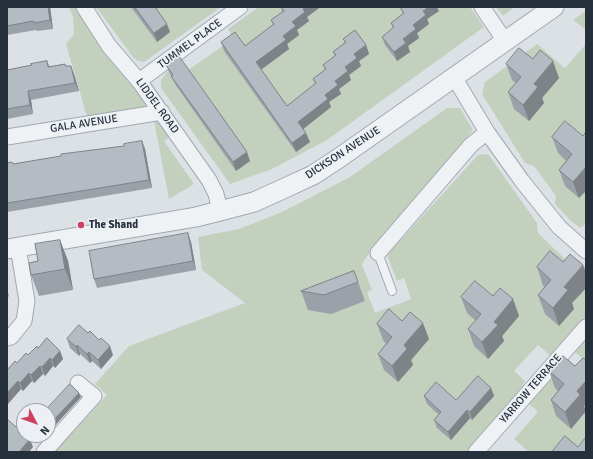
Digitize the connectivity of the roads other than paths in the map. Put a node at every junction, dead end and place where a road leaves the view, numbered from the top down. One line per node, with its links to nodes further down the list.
1 (84, 7): 7 (street, LIDDEL ROAD)
2 (240, 7): 7 (street, TUMMEL PLACE)
3 (482, 7): 5 (street)
4 (554, 7): 5 (street, DICKSON AVENUE)
5 (505, 41): 6 (street, DICKSON AVENUE)
6 (454, 77): 9 (street); 11 (street, DICKSON AVENUE)
7 (139, 81): 8 (street, LIDDEL ROAD)
8 (162, 112): 10 (street, GALA AVENUE); 11 (street, LIDDEL ROAD)
9 (487, 132): 12 (street); 14 (street)
10 (7, 137)
11 (220, 211): 13 (street, DICKSON AVENUE)
12 (583, 243)
13 (12, 248): 17 (street)
14 (378, 253): 15 (lane)
15 (392, 291)
16 (586, 327): 20 (street, YARROW TERRACE)
17 (7, 338)
18 (78, 383): 19 (street)
19 (44, 452)
20 (476, 452)

